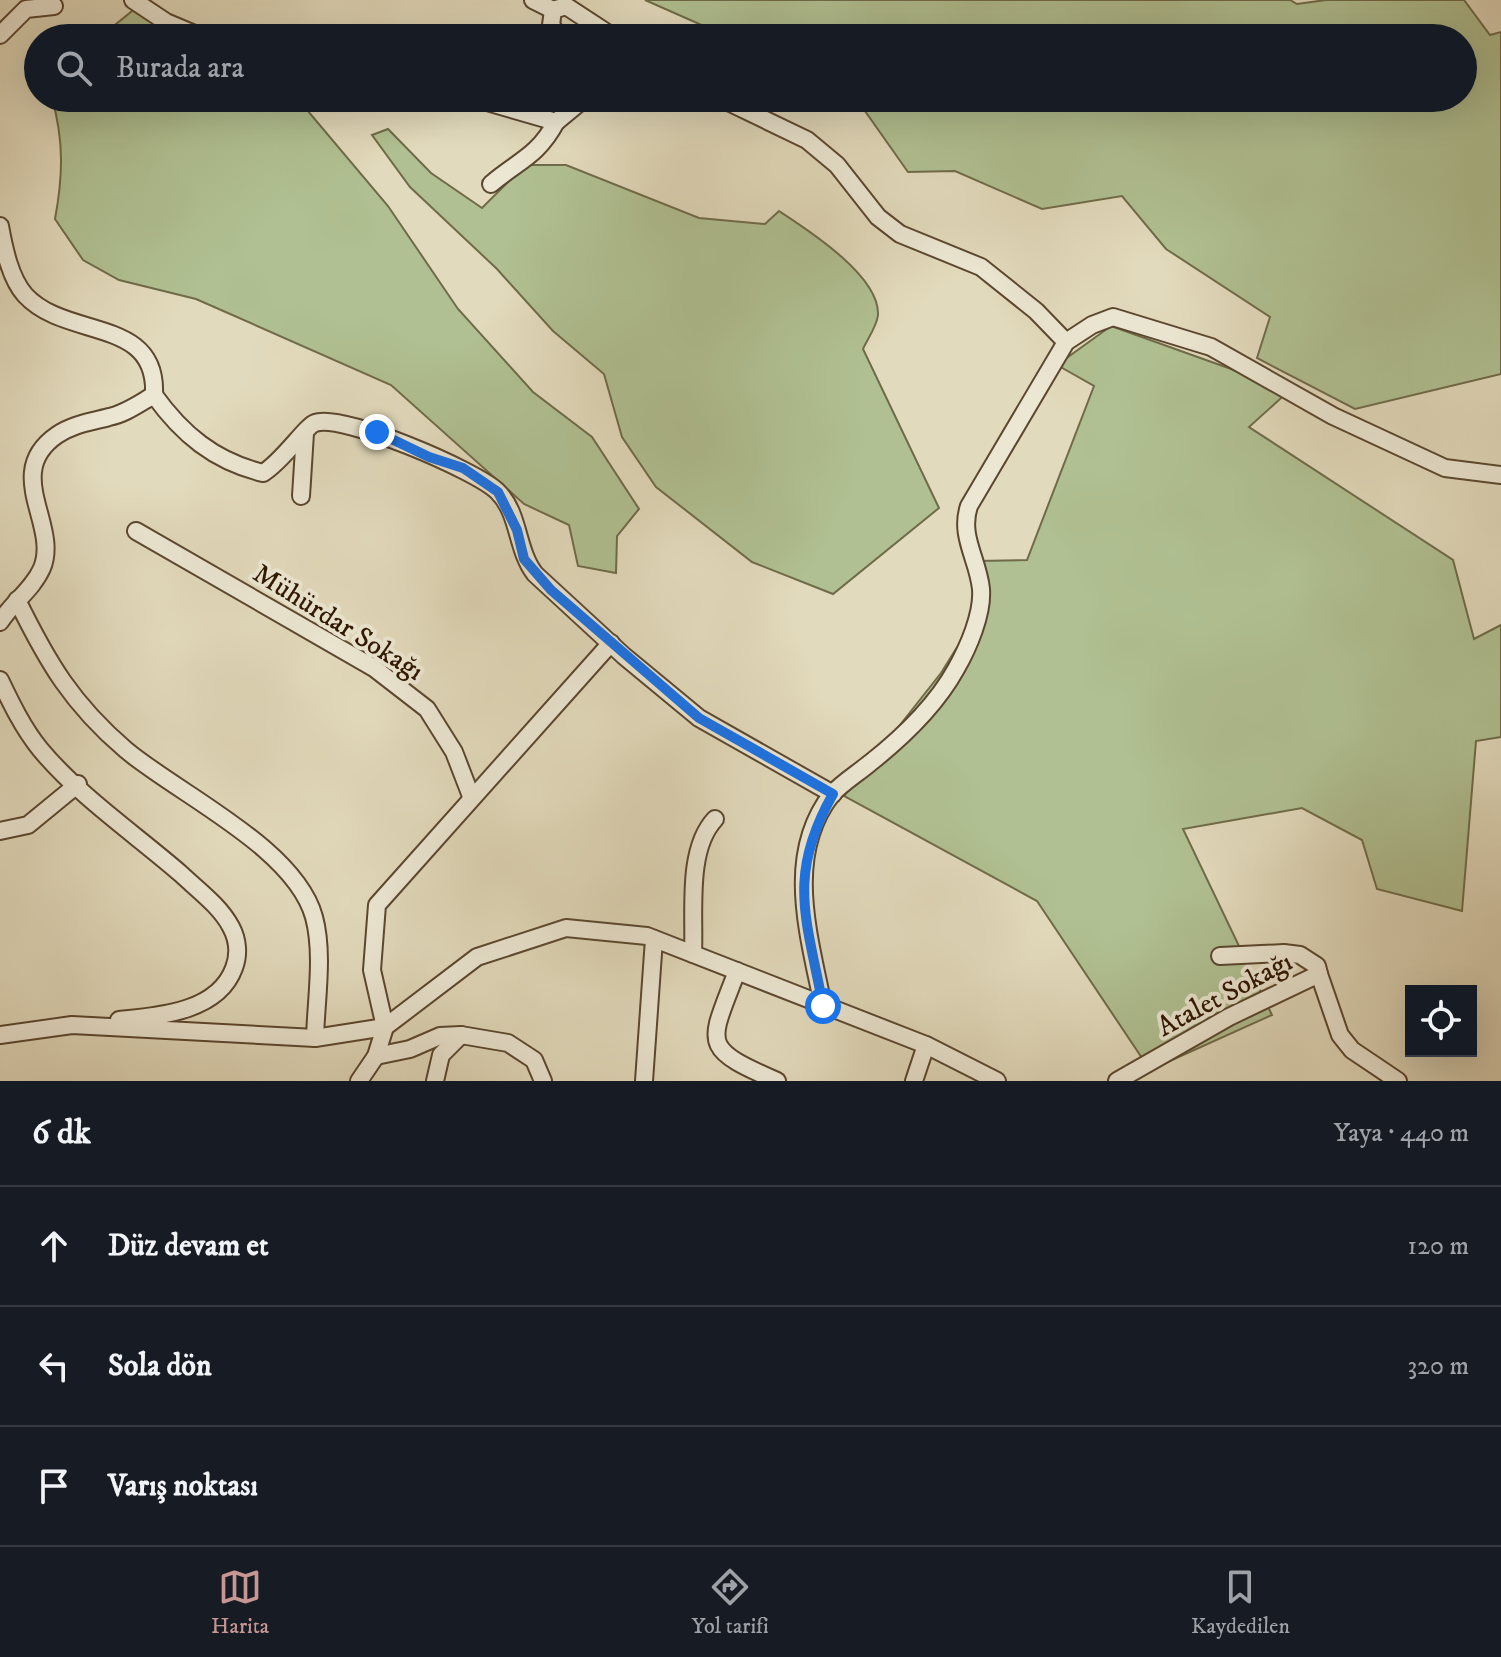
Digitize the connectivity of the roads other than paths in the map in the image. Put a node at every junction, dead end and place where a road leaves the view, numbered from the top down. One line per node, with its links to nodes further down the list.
1 (133, 0): 5 (street)
2 (533, 0): 4 (street)
3 (54, 6): 8 (street)
4 (553, 10): 6 (street); 7 (street)
5 (171, 24)
6 (551, 24)
7 (594, 24)
8 (0, 35)
9 (521, 112): 12 (street)
10 (568, 112): 12 (street)
11 (749, 112): 16 (street)
12 (556, 122): 13 (street)
13 (491, 184)
14 (0, 226): 15 (street)
15 (2, 253): 17 (street)
16 (1066, 342): 19 (street); 27 (street)
17 (154, 395): 18 (street); 22 (street)
18 (305, 431): 20 (street); 24 (street)
19 (1501, 475)
20 (301, 496)
21 (136, 531): 28 (street, Mühürdar Sokağı)
22 (17, 600): 23 (street); 41 (street)
23 (0, 622)
24 (611, 643): 27 (street); 28 (street)
25 (0, 680): 26 (street)
26 (78, 784): 30 (street); 37 (street)
27 (833, 794): 36 (street)
28 (471, 796): 38 (street)
29 (715, 819): 32 (street)
30 (0, 831)
31 (654, 939): 32 (street); 38 (street); 47 (street)
32 (693, 954): 34 (street)
33 (1220, 956): 35 (street)
34 (737, 971): 36 (street); 48 (street)
35 (1319, 974): 51 (street, Atalet Sokağı); 52 (street, Atalet Sokağı)
36 (823, 1006): 42 (street)
37 (72, 1025): 39 (street); 41 (street)
38 (385, 1027): 41 (street); 43 (street)
39 (0, 1035)
40 (461, 1035): 43 (street); 45 (street); 46 (street)
41 (315, 1038)
42 (926, 1045): 49 (street); 50 (street)
43 (376, 1056): 44 (street)
44 (359, 1081)
45 (435, 1081)
46 (543, 1081)
47 (644, 1081)
48 (777, 1081)
49 (914, 1081)
50 (997, 1081)
51 (1117, 1081)
52 (1398, 1081)

